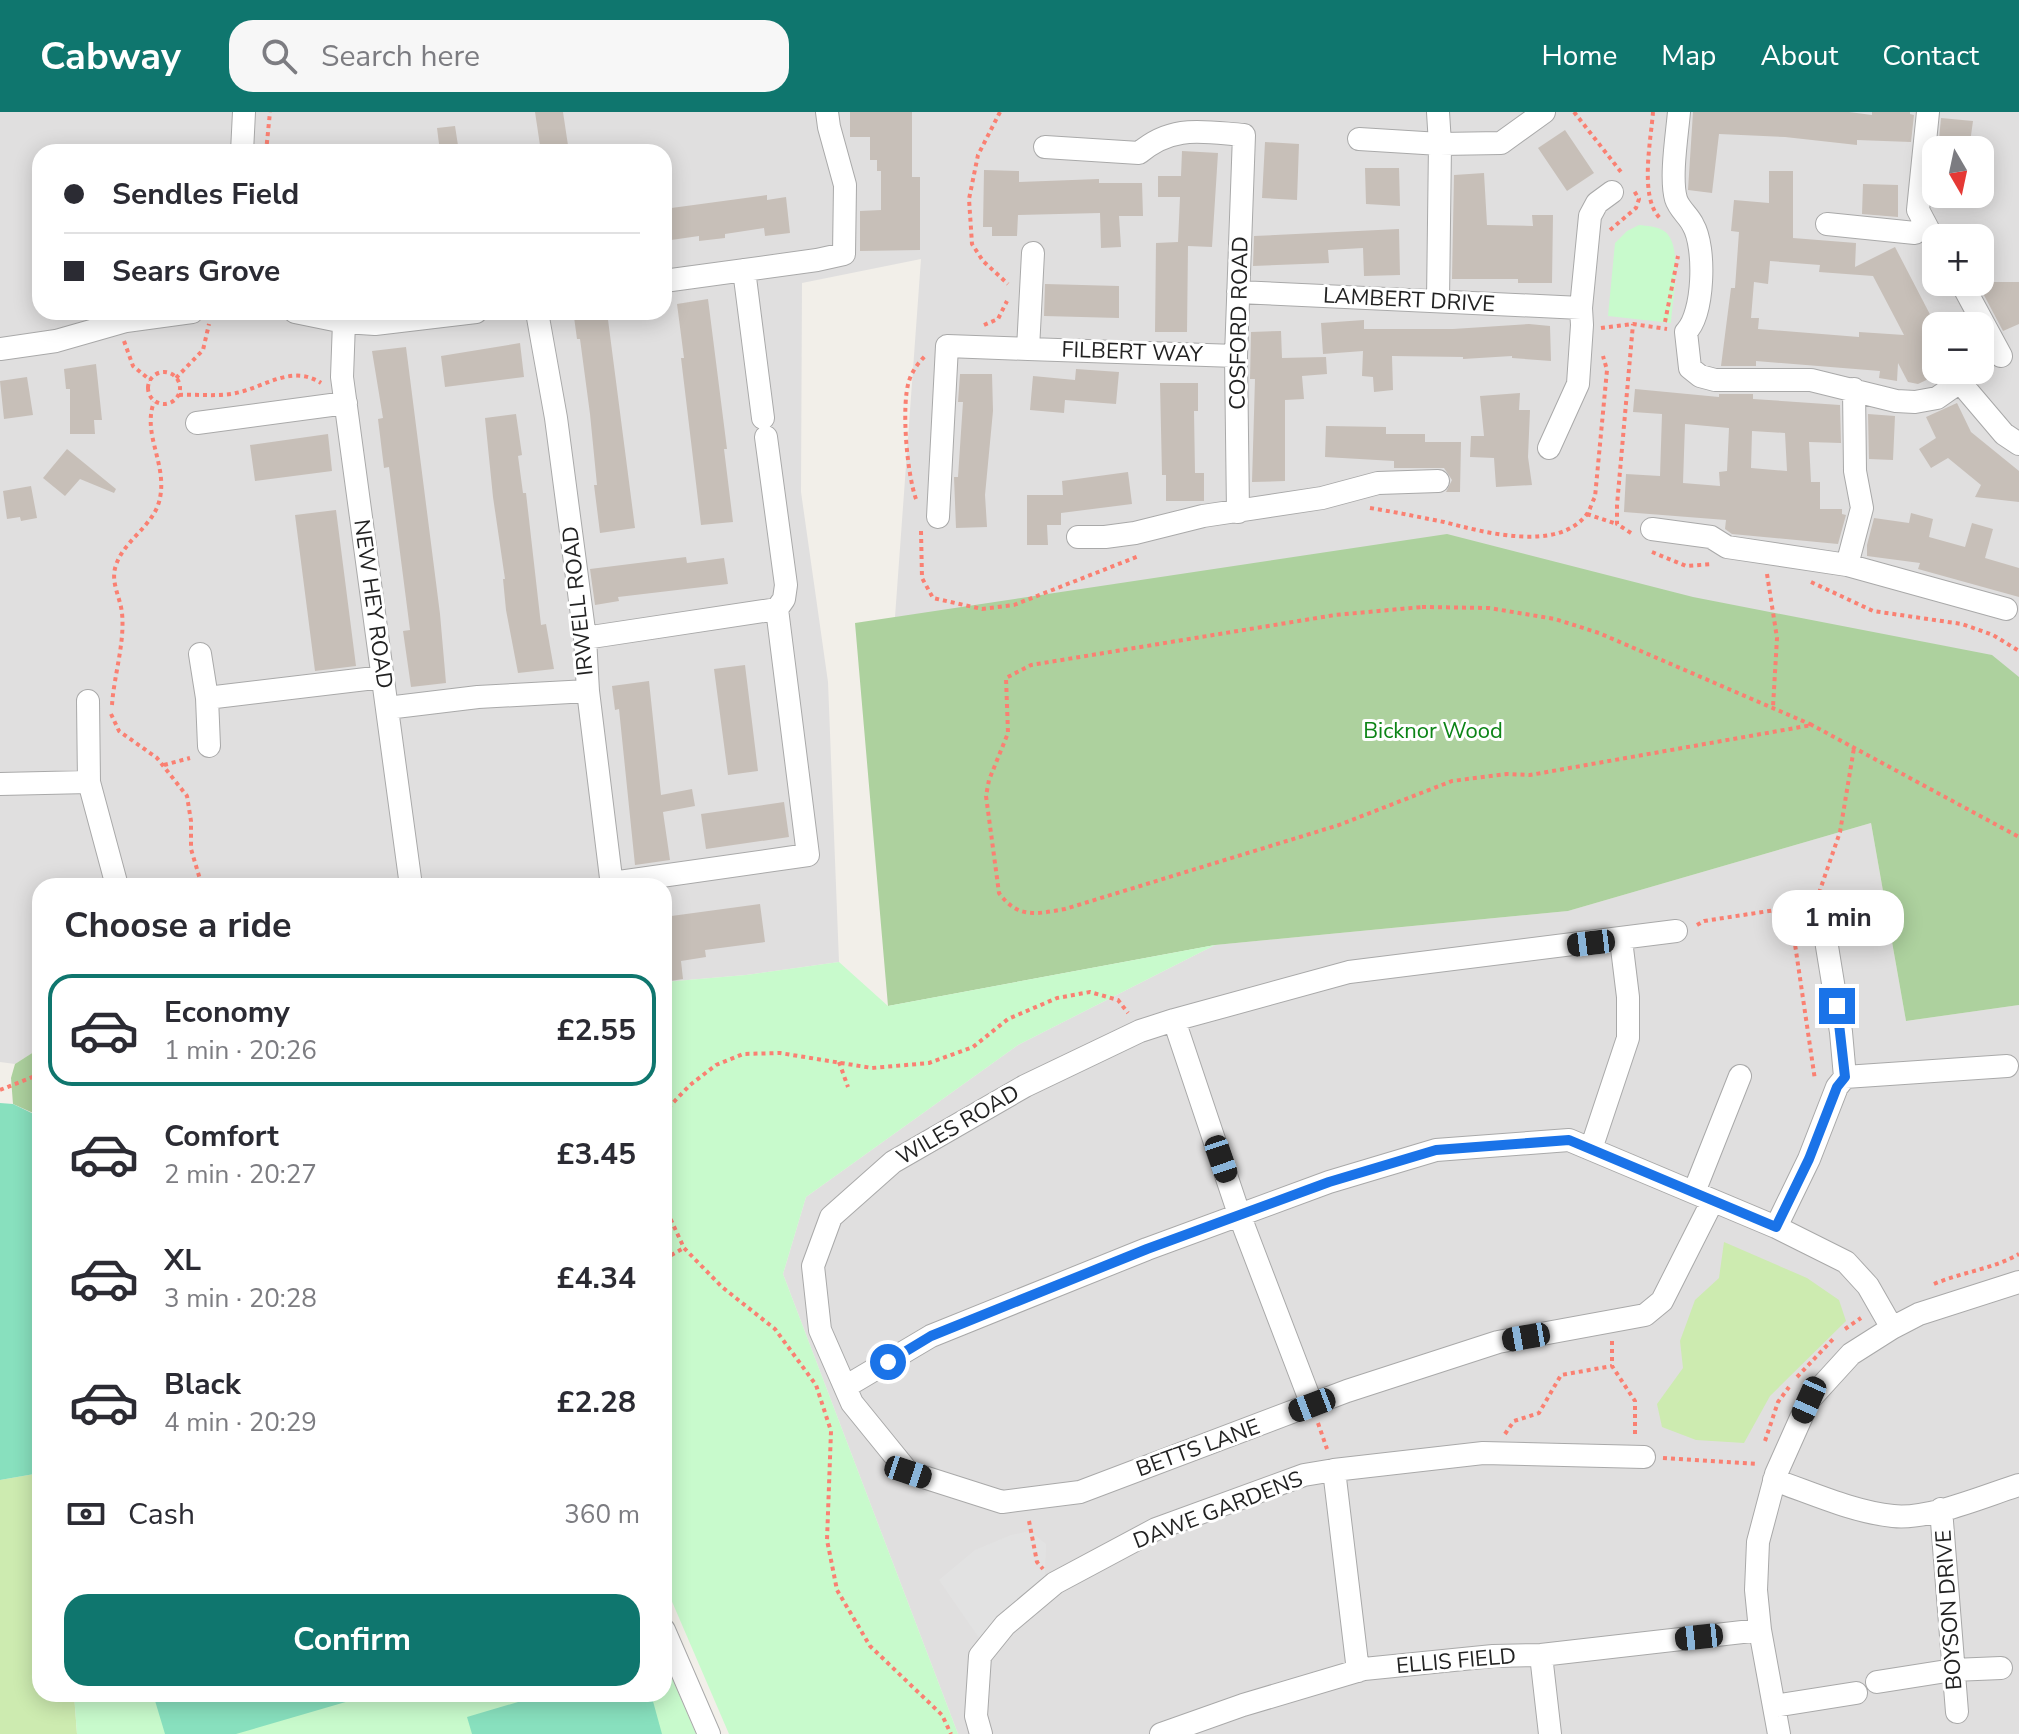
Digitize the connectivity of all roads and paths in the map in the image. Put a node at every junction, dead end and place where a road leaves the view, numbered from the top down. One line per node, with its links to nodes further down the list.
1 (244, 112): 10 (street)
2 (270, 112): 11 (path)
3 (827, 112): 19 (street)
4 (1000, 112): 33 (path)
5 (1438, 112): 12 (street)
6 (1544, 112): 12 (street)
7 (1679, 112): 32 (street)
8 (1928, 112): 16 (street)
9 (1359, 139): 12 (street)
10 (242, 144)
11 (267, 144)
12 (1440, 144): 23 (street)
13 (1045, 147): 21 (street, COSFORD ROAD)
14 (1612, 192): 24 (street)
15 (1827, 224): 17 (street)
16 (1925, 224)
17 (1922, 233)
18 (1033, 253): 35 (street)
19 (744, 270): 20 (street); 58 (street)
20 (672, 280)
21 (1238, 292): 23 (street, LAMBERT DRIVE); 37 (street, COSFORD ROAD)
22 (1971, 296): 36 (street)
23 (1438, 301): 24 (street, LAMBERT DRIVE)
24 (1581, 317): 32 (path); 48 (street)
25 (140, 320): 31 (street)
26 (209, 320): 38 (path)
27 (334, 320): 30 (street)
28 (409, 320): 30 (street)
29 (538, 320): 60 (street, IRWELL ROAD)
30 (344, 322): 45 (street, NEW HEY ROAD)
31 (120, 323): 34 (street); 39 (path)
32 (1686, 332): 42 (street)
33 (947, 346): 35 (street, FILBERT WAY); 52 (street)
34 (0, 349)
35 (1028, 349): 37 (street, FILBERT WAY)
36 (2010, 351)
37 (1236, 356): 50 (street, COSFORD ROAD)
38 (176, 378): 39 (path); 43 (path)
39 (150, 380): 44 (path)
40 (1957, 384): 42 (street)
41 (1978, 384): 47 (street)
42 (1854, 389): 56 (street)
43 (179, 395): 44 (path); 45 (path)
44 (154, 402): 70 (path)
45 (341, 404): 46 (street); 62 (street, NEW HEY ROAD)
46 (197, 423)
47 (2019, 444)
48 (1549, 448)
49 (1438, 481): 50 (street)
50 (1238, 512): 55 (street)
51 (1587, 514): 53 (path)
52 (938, 517)
53 (1617, 524)
54 (1652, 529): 56 (street)
55 (1078, 537)
56 (1847, 565): 59 (street)
57 (1766, 568): 67 (path)
58 (777, 609): 60 (street); 78 (street)
59 (2006, 609)
60 (585, 638): 63 (street, IRWELL ROAD)
61 (200, 654): 64 (street)
62 (383, 677): 64 (street); 66 (street, NEW HEY ROAD)
63 (588, 691): 66 (street, IRWELL ROAD); 77 (street)
64 (207, 698): 68 (street)
65 (88, 701): 71 (street)
66 (387, 708): 76 (street, NEW HEY ROAD)
67 (1812, 725): 67 (path); 69 (path)
68 (209, 746): 70 (path)
69 (1854, 748): 73 (path); 79 (path)
70 (163, 766): 75 (path)
71 (89, 782): 72 (street); 74 (street)
72 (0, 784)
73 (2019, 837)
74 (115, 878)
75 (200, 878)
76 (409, 878)
77 (611, 878)
78 (658, 878)
79 (1824, 928): 88 (street)
80 (1676, 931): 81 (street, WILES ROAD); 91 (path)
81 (1621, 940): 82 (street, WILES ROAD); 93 (street)
82 (1174, 1020): 83 (street, WILES ROAD); 95 (street)
83 (1140, 1031): 84 (path); 104 (street, WILES ROAD)
84 (839, 1062): 89 (path); 92 (path)
85 (2007, 1066): 88 (street)
86 (1740, 1076): 94 (street, BETTS LANE)
87 (32, 1077): 90 (path)
88 (1845, 1077): 91 (street)
89 (848, 1087)
90 (0, 1090)
91 (1832, 1098): 97 (street)
92 (672, 1104)
93 (1591, 1149): 94 (street); 95 (street)
94 (1703, 1197): 97 (street); 101 (street, BETTS LANE)
95 (1239, 1214): 104 (street); 105 (street)
96 (672, 1222): 98 (path)
97 (1776, 1227): 102 (street)
98 (684, 1248): 99 (path); 126 (path)
99 (672, 1255)
100 (2019, 1282): 102 (street)
101 (1612, 1323): 103 (path); 105 (street, BETTS LANE)
102 (1892, 1328): 110 (street)
103 (1612, 1366): 107 (path); 108 (path)
104 (845, 1387): 112 (street, BETTS LANE)
105 (1312, 1405): 109 (path); 112 (street, BETTS LANE)
106 (1766, 1439): 108 (path)
107 (1501, 1455): 108 (street, DAWE GARDENS); 109 (street, DAWE GARDENS)
108 (1644, 1457)
109 (1334, 1470): 114 (street, DAWE GARDENS); 120 (street, DAWE GARDENS)
110 (1774, 1480): 113 (street); 115 (street)
111 (2019, 1485): 113 (street)
112 (1026, 1498): 114 (path)
113 (1941, 1509): 119 (street, BOYSON DRIVE)
114 (1055, 1583): 127 (street, DAWE GARDENS)
115 (1760, 1630): 117 (street, ELLIS FIELD); 123 (street)
116 (672, 1648): 125 (street)
117 (1541, 1655): 120 (street, ELLIS FIELD); 129 (street)
118 (2001, 1668): 119 (street)
119 (1953, 1670): 121 (street); 124 (street, BOYSON DRIVE)
120 (1358, 1671): 128 (street, ELLIS FIELD)
121 (1877, 1682)
122 (1856, 1693): 123 (street)
123 (1774, 1706): 130 (street)
124 (1957, 1712)
125 (709, 1734)
126 (951, 1734)
127 (981, 1734)
128 (1161, 1734)
129 (1550, 1734)
130 (1779, 1734)

